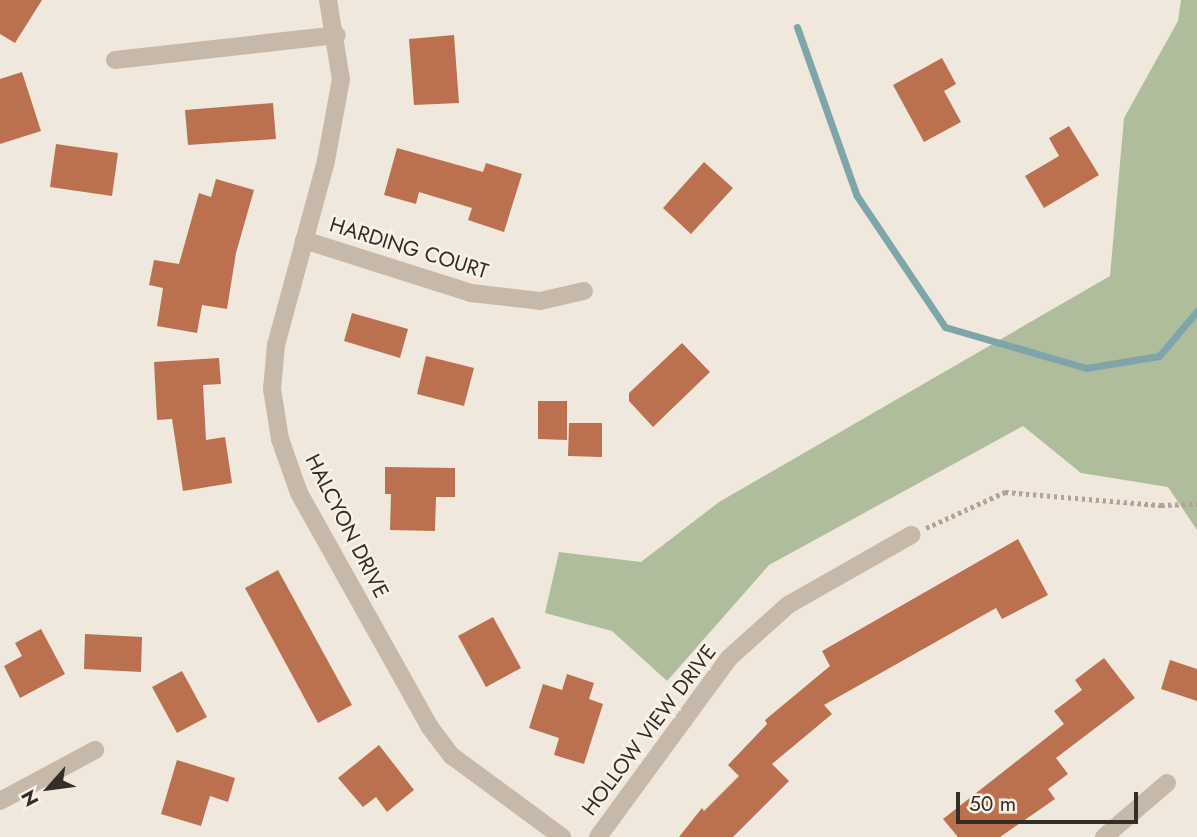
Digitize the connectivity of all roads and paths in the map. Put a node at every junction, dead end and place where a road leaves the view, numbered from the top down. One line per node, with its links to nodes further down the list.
1 (328, 0): 2 (street, HALCYON DRIVE)
2 (337, 35): 3 (street); 4 (street, HALCYON DRIVE)
3 (115, 60)
4 (304, 240): 5 (street, HARDING COURT); 11 (street, HALCYON DRIVE)
5 (584, 291)
6 (1197, 504): 7 (path)
7 (911, 535): 12 (street, HOLLOW VIEW DRIVE)
8 (95, 750): 10 (street)
9 (1167, 783): 13 (street)
10 (0, 801)
11 (562, 837)
12 (598, 837)
13 (1104, 837)

